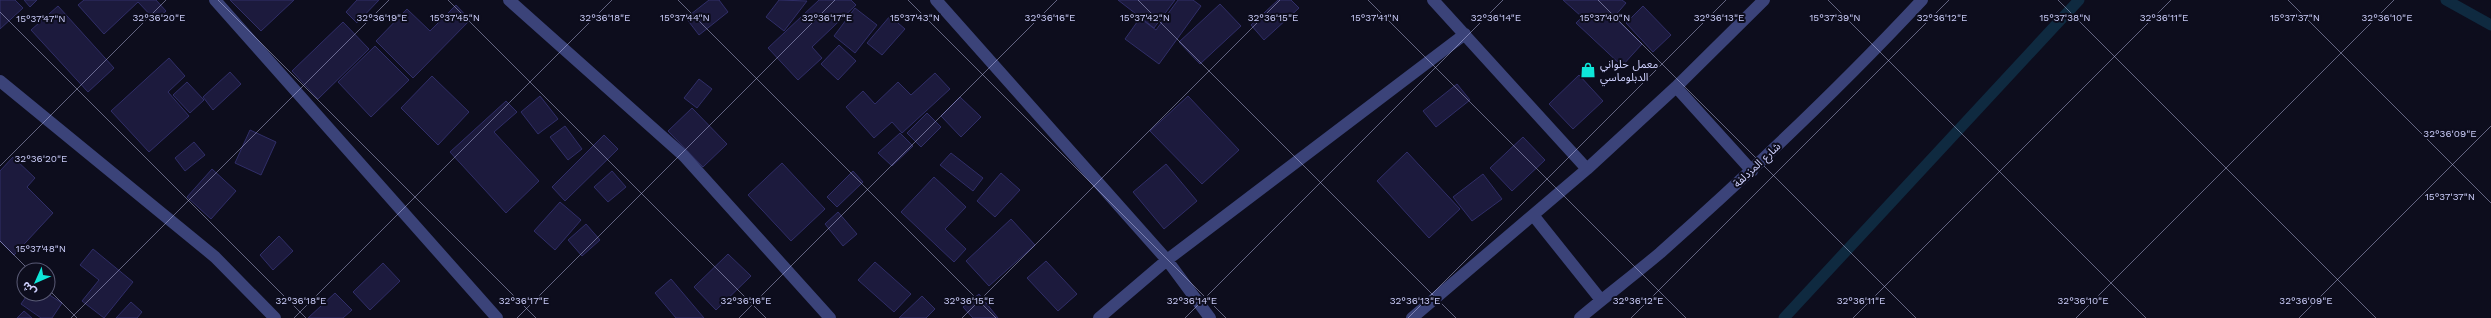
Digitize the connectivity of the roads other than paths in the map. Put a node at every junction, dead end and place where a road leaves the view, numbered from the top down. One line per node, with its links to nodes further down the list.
1 (215, 0): 16 (street)
2 (509, 0): 17 (street)
3 (936, 0): 13 (street)
4 (1433, 0): 7 (street)
5 (1764, 0): 9 (street)
6 (1920, 1): 11 (street, شارع المزدلفة)
7 (1465, 34): 10 (street); 13 (street)
8 (0, 81): 15 (street)
9 (1676, 87): 10 (street); 11 (street)
10 (1587, 169): 12 (street)
11 (1752, 171): 14 (street, شارع المزدلفة)
12 (1533, 215): 14 (street); 20 (street)
13 (1167, 260): 18 (street); 19 (street)
14 (1601, 300): 21 (street, شارع المزدلفة)
15 (274, 318)
16 (497, 318)
17 (830, 318)
18 (1099, 318)
19 (1210, 318)
20 (1412, 318)
21 (1580, 318)

